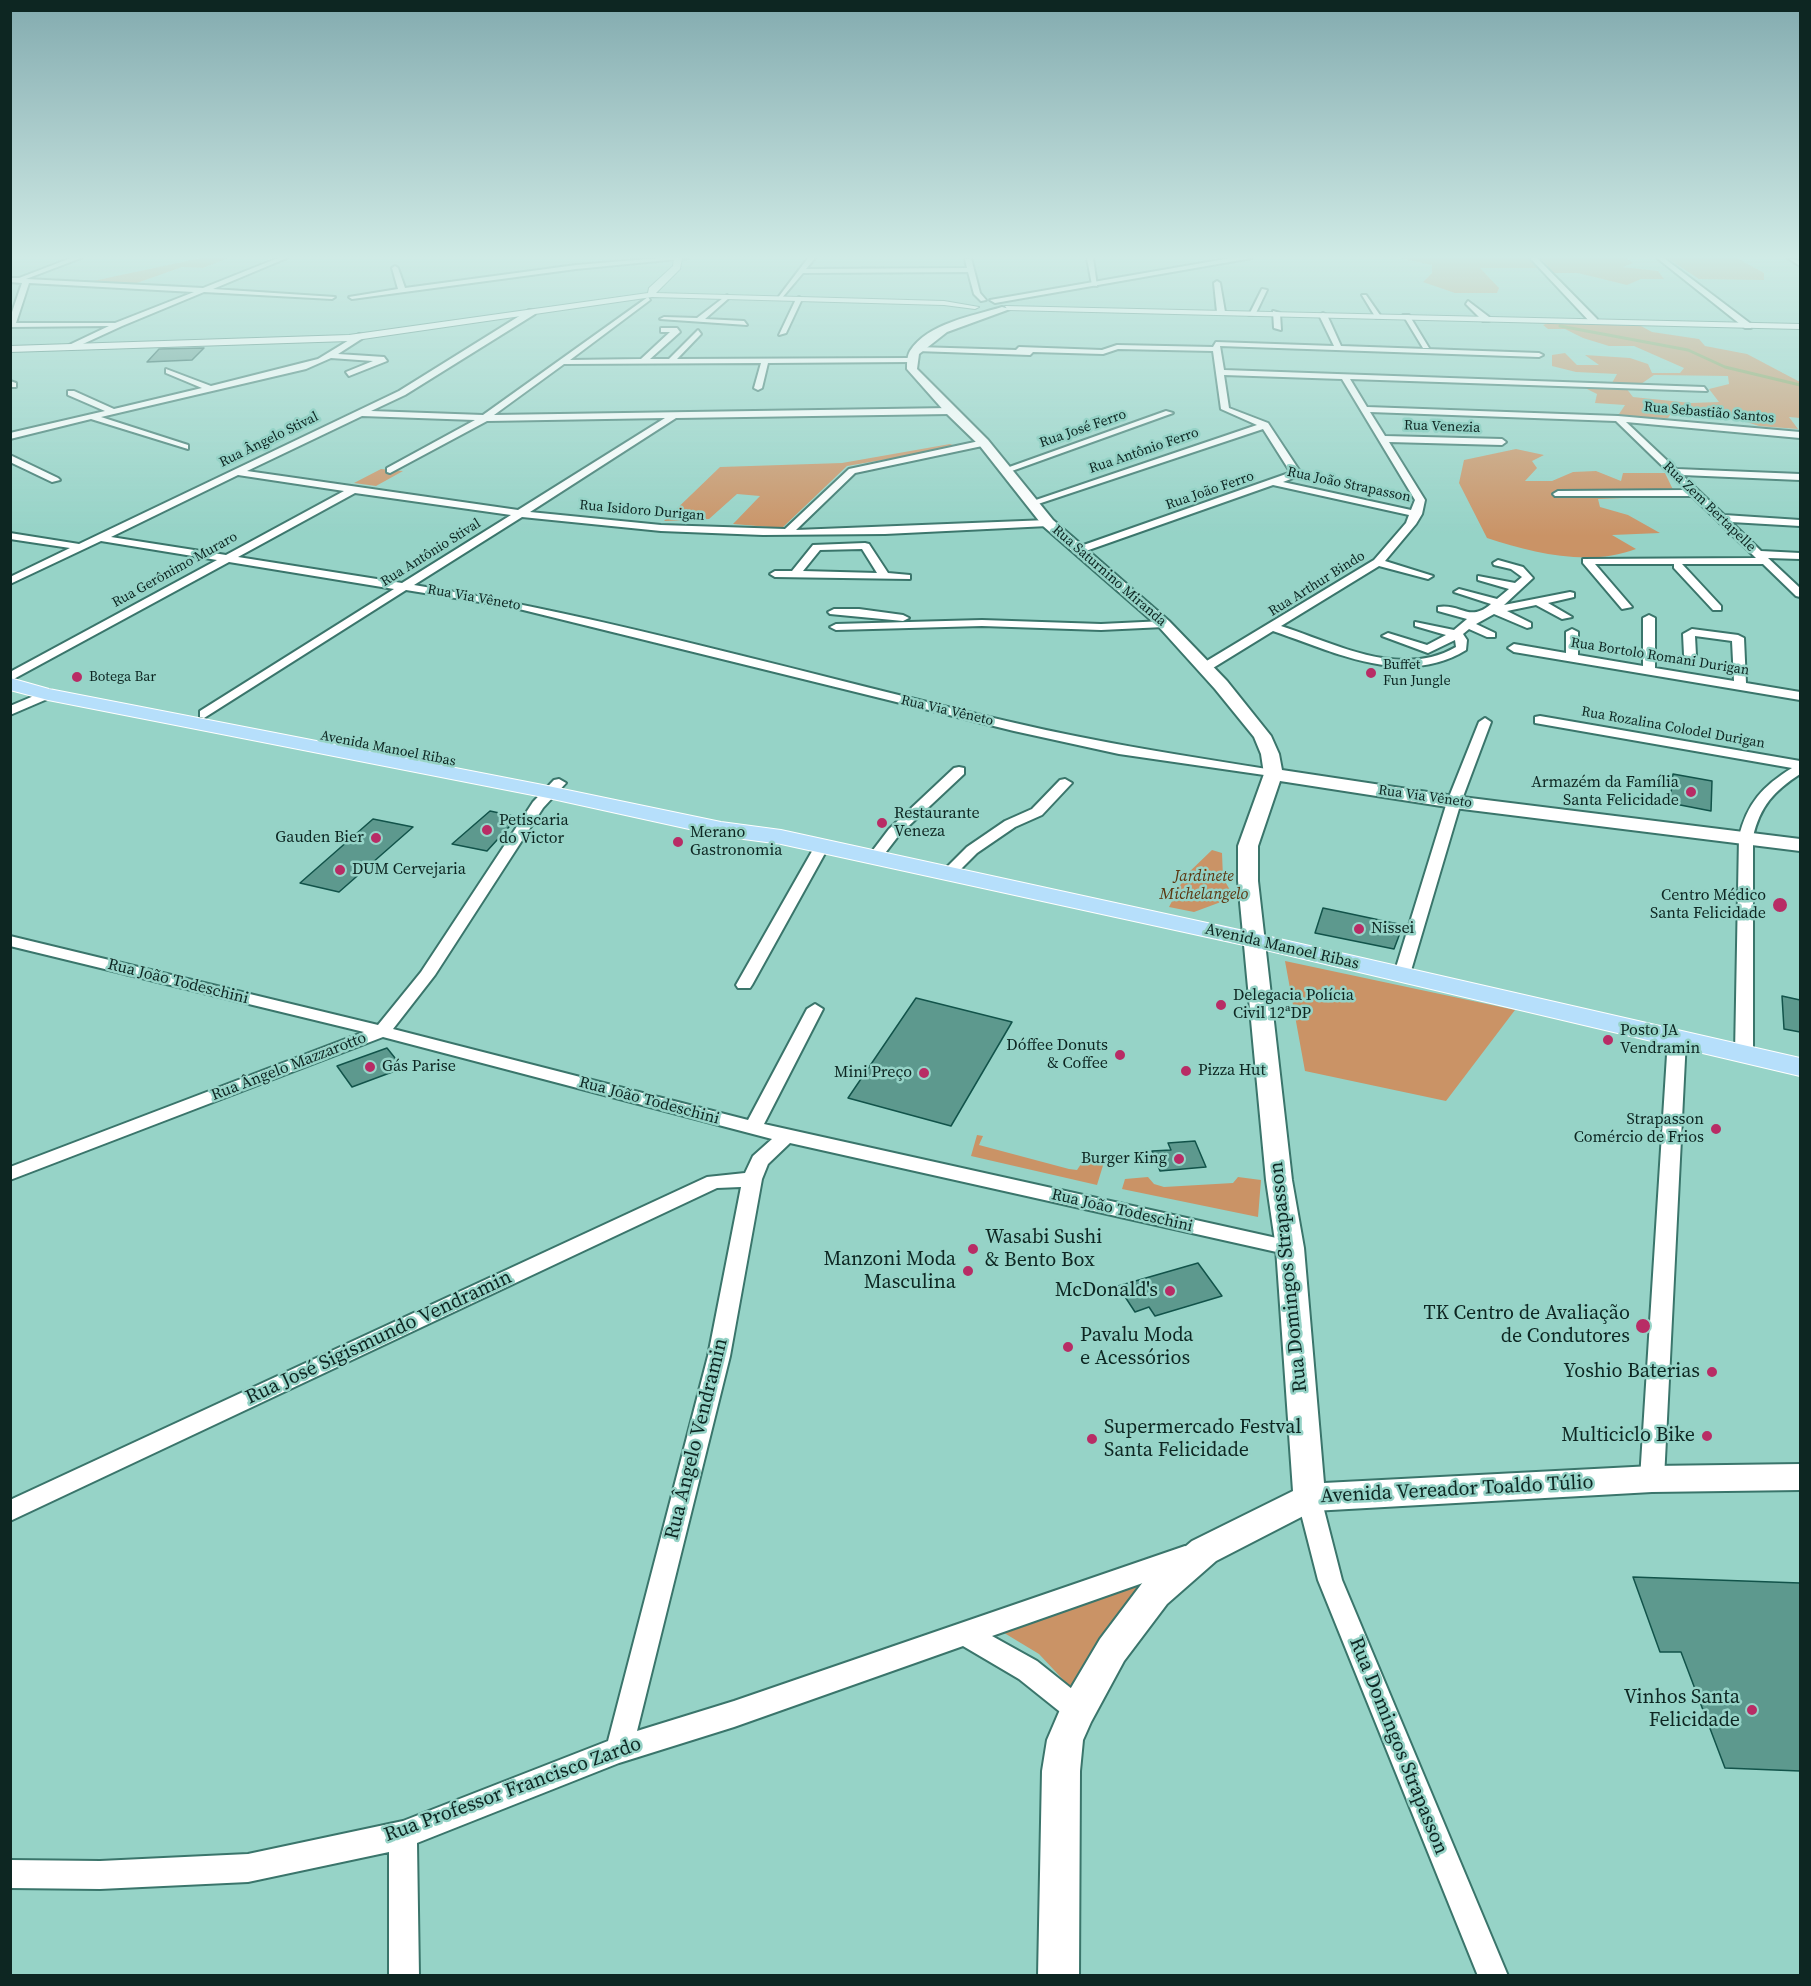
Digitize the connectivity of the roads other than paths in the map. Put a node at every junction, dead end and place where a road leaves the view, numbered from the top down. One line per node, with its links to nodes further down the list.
1 (337, 351): 15 (street)
2 (471, 351): 32 (street, Rua Ângelo Stival)
3 (576, 351): 20 (street)
4 (655, 351): 16 (street)
5 (681, 351): 17 (street)
6 (918, 351): 13 (main road)
7 (1056, 351): 12 (street)
8 (1111, 351): 12 (street)
9 (1218, 351): 22 (street)
10 (1430, 351): 14 (street)
11 (711, 353): 18 (street)
12 (1108, 353): 13 (street)
13 (914, 355): 19 (street); 30 (main road, Rua Saturnino Miranda)
14 (1539, 355)
15 (328, 356): 23 (street); 26 (street)
16 (644, 361): 17 (street); 20 (street)
17 (671, 361): 18 (street)
18 (705, 361): 19 (street)
19 (765, 361): 25 (street)
20 (561, 362): 36 (street)
21 (169, 371): 26 (street)
22 (1220, 372): 24 (street); 38 (street)
23 (349, 374)
24 (1344, 376): 27 (street); 29 (street)
25 (758, 388)
26 (211, 389): 31 (street)
27 (1704, 389)
28 (71, 393): 31 (street)
29 (1364, 409): 37 (street, Rua Sebastião Santos); 41 (street)
30 (950, 411): 34 (street); 43 (main road, Rua Saturnino Miranda)
31 (114, 412): 35 (street)
32 (360, 413): 36 (street); 48 (street, Rua Ângelo Stival)
33 (1169, 413): 47 (street, Rua José Ferro)
34 (673, 416): 36 (street); 57 (street, Rua Antônio Stival)
35 (91, 417): 40 (street); 44 (street)
36 (485, 418): 46 (street)
37 (1618, 419): 39 (street, Rua Sebastião Santos); 49 (street, Rua Zem Bertapelle)
38 (1265, 425): 52 (street, Rua João Ferro); 56 (street, Rua Antônio Ferro)
39 (1800, 435)
40 (10, 436)
41 (1380, 439): 42 (street, Rua Venezia); 58 (street)
42 (1502, 442)
43 (984, 443): 47 (main road, Rua Saturnino Miranda); 62 (street)
44 (185, 447)
45 (10, 458): 51 (street)
46 (390, 470)
47 (1006, 470): 56 (main road, Rua Saturnino Miranda)
48 (236, 472): 53 (street, Rua Isidoro Durigan); 65 (street, Rua Ângelo Stival)
49 (1672, 472): 50 (street); 55 (street, Rua Zem Bertapelle)
50 (1800, 477)
51 (55, 480)
52 (1276, 483): 58 (street, Rua João Strapasson); 68 (street, Rua João Ferro)
53 (355, 489): 57 (street, Rua Isidoro Durigan); 70 (street, Rua Gerônimo Muraro)
54 (1558, 494): 55 (street)
55 (1695, 494): 59 (street, Rua Zem Bertapelle)
56 (1032, 503): 60 (main road, Rua Saturnino Miranda)
57 (522, 513): 62 (street, Rua Isidoro Durigan); 84 (street, Rua Antônio Stival)
58 (1417, 514): 74 (street, Rua Arthur Bindo)
59 (1718, 518): 61 (street); 71 (street, Rua Zem Bertapelle)
60 (1048, 523): 63 (street, Rua Isidoro Durigan); 68 (main road, Rua Saturnino Miranda)
61 (1800, 523)
62 (788, 532): 63 (street, Rua Isidoro Durigan)
63 (846, 532): 66 (street)
64 (10, 536): 67 (street)
65 (100, 538): 67 (street, Rua Ângelo Stival); 70 (street, Rua Via Vêneto)
66 (843, 546): 78 (street); 79 (street)
67 (80, 547): 83 (street, Rua Ângelo Stival)
68 (1079, 550): 99 (main road, Rua Saturnino Miranda)
69 (1800, 556): 71 (street)
70 (228, 558): 84 (street, Rua Via Vêneto); 113 (street, Rua Gerônimo Muraro)
71 (1761, 558): 73 (street); 87 (street, Rua Zem Bertapelle)
72 (1653, 561): 73 (street); 76 (street); 90 (street)
73 (1738, 561): 76 (street)
74 (1378, 562): 80 (street); 103 (street, Rua Arthur Bindo)
75 (1498, 562): 85 (street)
76 (1678, 566): 92 (street)
77 (775, 574): 78 (street)
78 (795, 574): 79 (street)
79 (884, 576): 81 (street)
80 (1428, 576)
81 (906, 577)
82 (1482, 578): 85 (street)
83 (10, 581)
84 (406, 586): 119 (street, Rua Antônio Stival); 124 (street, Rua Via Vêneto)
85 (1516, 587): 91 (street)
86 (1459, 592): 91 (street)
87 (1800, 594)
88 (1570, 595): 89 (street)
89 (1538, 602): 91 (street); 95 (street)
90 (1626, 607)
91 (1496, 608): 97 (street); 101 (street)
92 (1717, 608)
93 (1442, 609): 97 (street)
94 (834, 612): 98 (street)
95 (1566, 617)
96 (1649, 618): 112 (street)
97 (1472, 621): 105 (street); 106 (street)
98 (936, 624): 99 (street); 102 (street)
99 (1164, 624): 111 (main road, Rua Saturnino Miranda)
100 (1419, 624): 105 (street)
101 (1527, 625)
102 (836, 627)
103 (1274, 627): 105 (street); 111 (street, Rua Arthur Bindo)
104 (1572, 632): 110 (street)
105 (1456, 634): 107 (street)
106 (1491, 635)
107 (1388, 636)
108 (1514, 648): 110 (street, Rua Bortolo Romani Durigan)
109 (1690, 655): 115 (street)
110 (1572, 658): 112 (street, Rua Bortolo Romani Durigan)
111 (1204, 668): 124 (main road, Rua Saturnino Miranda)
112 (1649, 670): 115 (street, Rua Bortolo Romani Durigan)
113 (10, 677)
114 (10, 683): 116 (main road, Avenida Manoel Ribas); 119 (main road, Avenida Manoel Ribas)
115 (1740, 686): 117 (street, Rua Bortolo Romani Durigan)
116 (48, 694): 118 (street); 126 (main road, Avenida Manoel Ribas)
117 (1800, 696)
118 (10, 711)
119 (204, 714): 126 (main road, Avenida Manoel Ribas)
120 (1540, 720): 122 (street, Rua Rozalina Colodel Durigan)
121 (1485, 722): 127 (street)
122 (1800, 767): 128 (street)
123 (959, 771): 131 (street)
124 (1273, 774): 127 (main road, Rua Via Vêneto); 133 (main road)
125 (1065, 783): 132 (street)
126 (553, 787): 130 (main road, Avenida Manoel Ribas); 138 (street, Rua Ângelo Mazzarotto)
127 (1454, 802): 128 (main road, Rua Via Vêneto); 135 (street)
128 (1746, 837): 129 (main road, Rua Via Vêneto); 140 (street)
129 (1800, 845)
130 (822, 846): 131 (main road, Avenida Manoel Ribas); 136 (street)
131 (874, 858): 132 (main road, Avenida Manoel Ribas)
132 (948, 874): 133 (main road, Avenida Manoel Ribas)
133 (1253, 940): 135 (main road, Avenida Manoel Ribas); 146 (main road, Rua Domingos Strapasson)
134 (10, 941): 138 (street, Rua João Todeschini)
135 (1402, 974): 139 (main road, Avenida Manoel Ribas)
136 (744, 985)
137 (815, 1009): 142 (street)
138 (382, 1031): 142 (street, Rua João Todeschini); 144 (street, Rua Ângelo Mazzarotto)
139 (1677, 1039): 140 (main road, Avenida Manoel Ribas); 148 (street)
140 (1744, 1054): 141 (main road, Avenida Manoel Ribas)
141 (1800, 1067)
142 (753, 1128): 143 (street, Rua João Todeschini)
143 (786, 1136): 145 (street, Rua Ângelo Vendramin); 146 (street, Rua João Todeschini)
144 (10, 1174)
145 (752, 1179): 150 (street, Rua José Sigismundo Vendramin); 154 (street, Rua Ângelo Vendramin)
146 (1290, 1248): 149 (main road, Rua Domingos Strapasson)
147 (1800, 1477): 148 (main road, Avenida Vereador Toaldo Túlio)
148 (1652, 1479): 149 (main road, Avenida Vereador Toaldo Túlio)
149 (1309, 1498): 151 (main road, Avenida Vereador Toaldo Túlio); 159 (street, Rua Domingos Strapasson)
150 (10, 1511)
151 (1204, 1551): 152 (street, Rua Professor Francisco Zardo); 153 (main road, Avenida Vereador Toaldo Túlio)
152 (966, 1634): 153 (street); 154 (street, Rua Professor Francisco Zardo)
153 (1078, 1710): 158 (main road, Avenida Vereador Toaldo Túlio)
154 (619, 1750): 155 (street, Rua Professor Francisco Zardo)
155 (403, 1835): 156 (street, Rua Professor Francisco Zardo); 157 (street)
156 (10, 1874)
157 (404, 1976)
158 (1058, 1976)
159 (1493, 1976)

